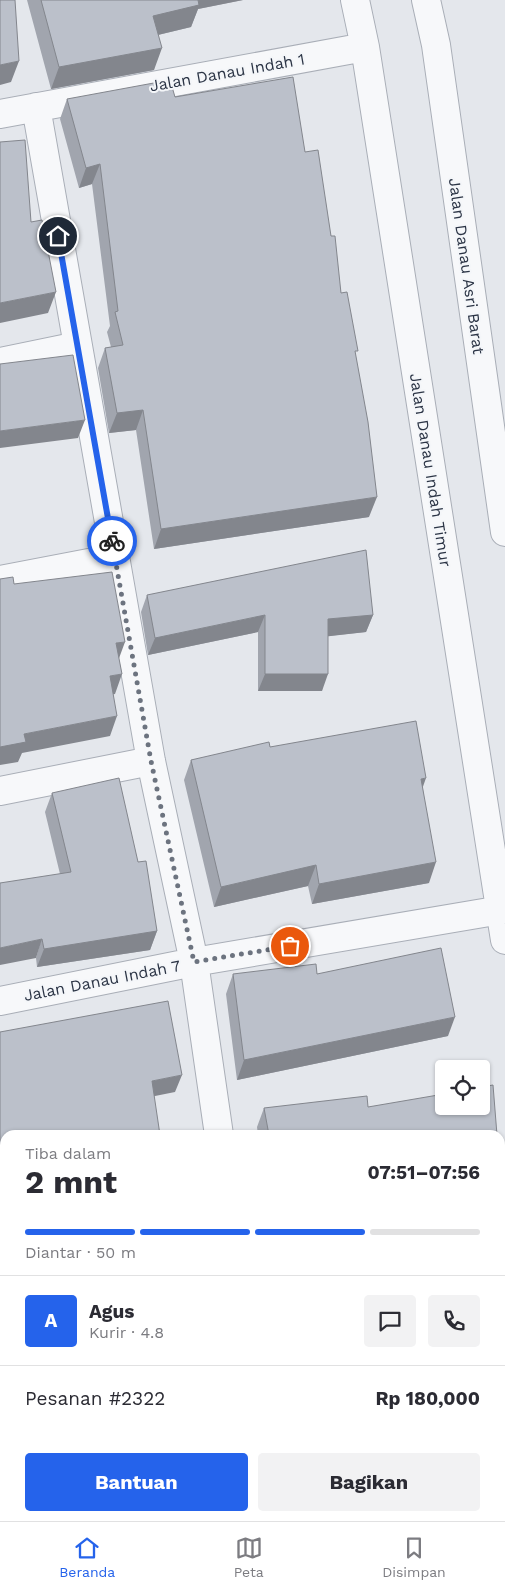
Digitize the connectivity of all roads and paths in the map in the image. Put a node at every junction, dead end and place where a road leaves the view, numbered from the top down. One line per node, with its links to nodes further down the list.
1 (355, 0): 3 (street, Jalan Danau Indah Timur)
2 (426, 0): 8 (street, Jalan Danau Asri Barat)
3 (365, 47): 4 (street, Jalan Danau Indah 1); 13 (street, Jalan Danau Indah Timur)
4 (36, 107): 5 (street, Jalan Danau Indah 1); 6 (street)
5 (0, 114)
6 (78, 346): 7 (street); 9 (street)
7 (0, 362)
8 (505, 532)
9 (115, 558): 10 (street); 11 (street)
10 (0, 580)
11 (151, 761): 12 (street); 15 (street)
12 (0, 791)
13 (501, 910): 14 (street, Jalan Danau Indah Timur); 15 (street, Jalan Danau Indah 7)
14 (505, 940)
15 (194, 962): 16 (street, Jalan Danau Indah 7); 17 (street)
16 (0, 1001)
17 (218, 1130)

